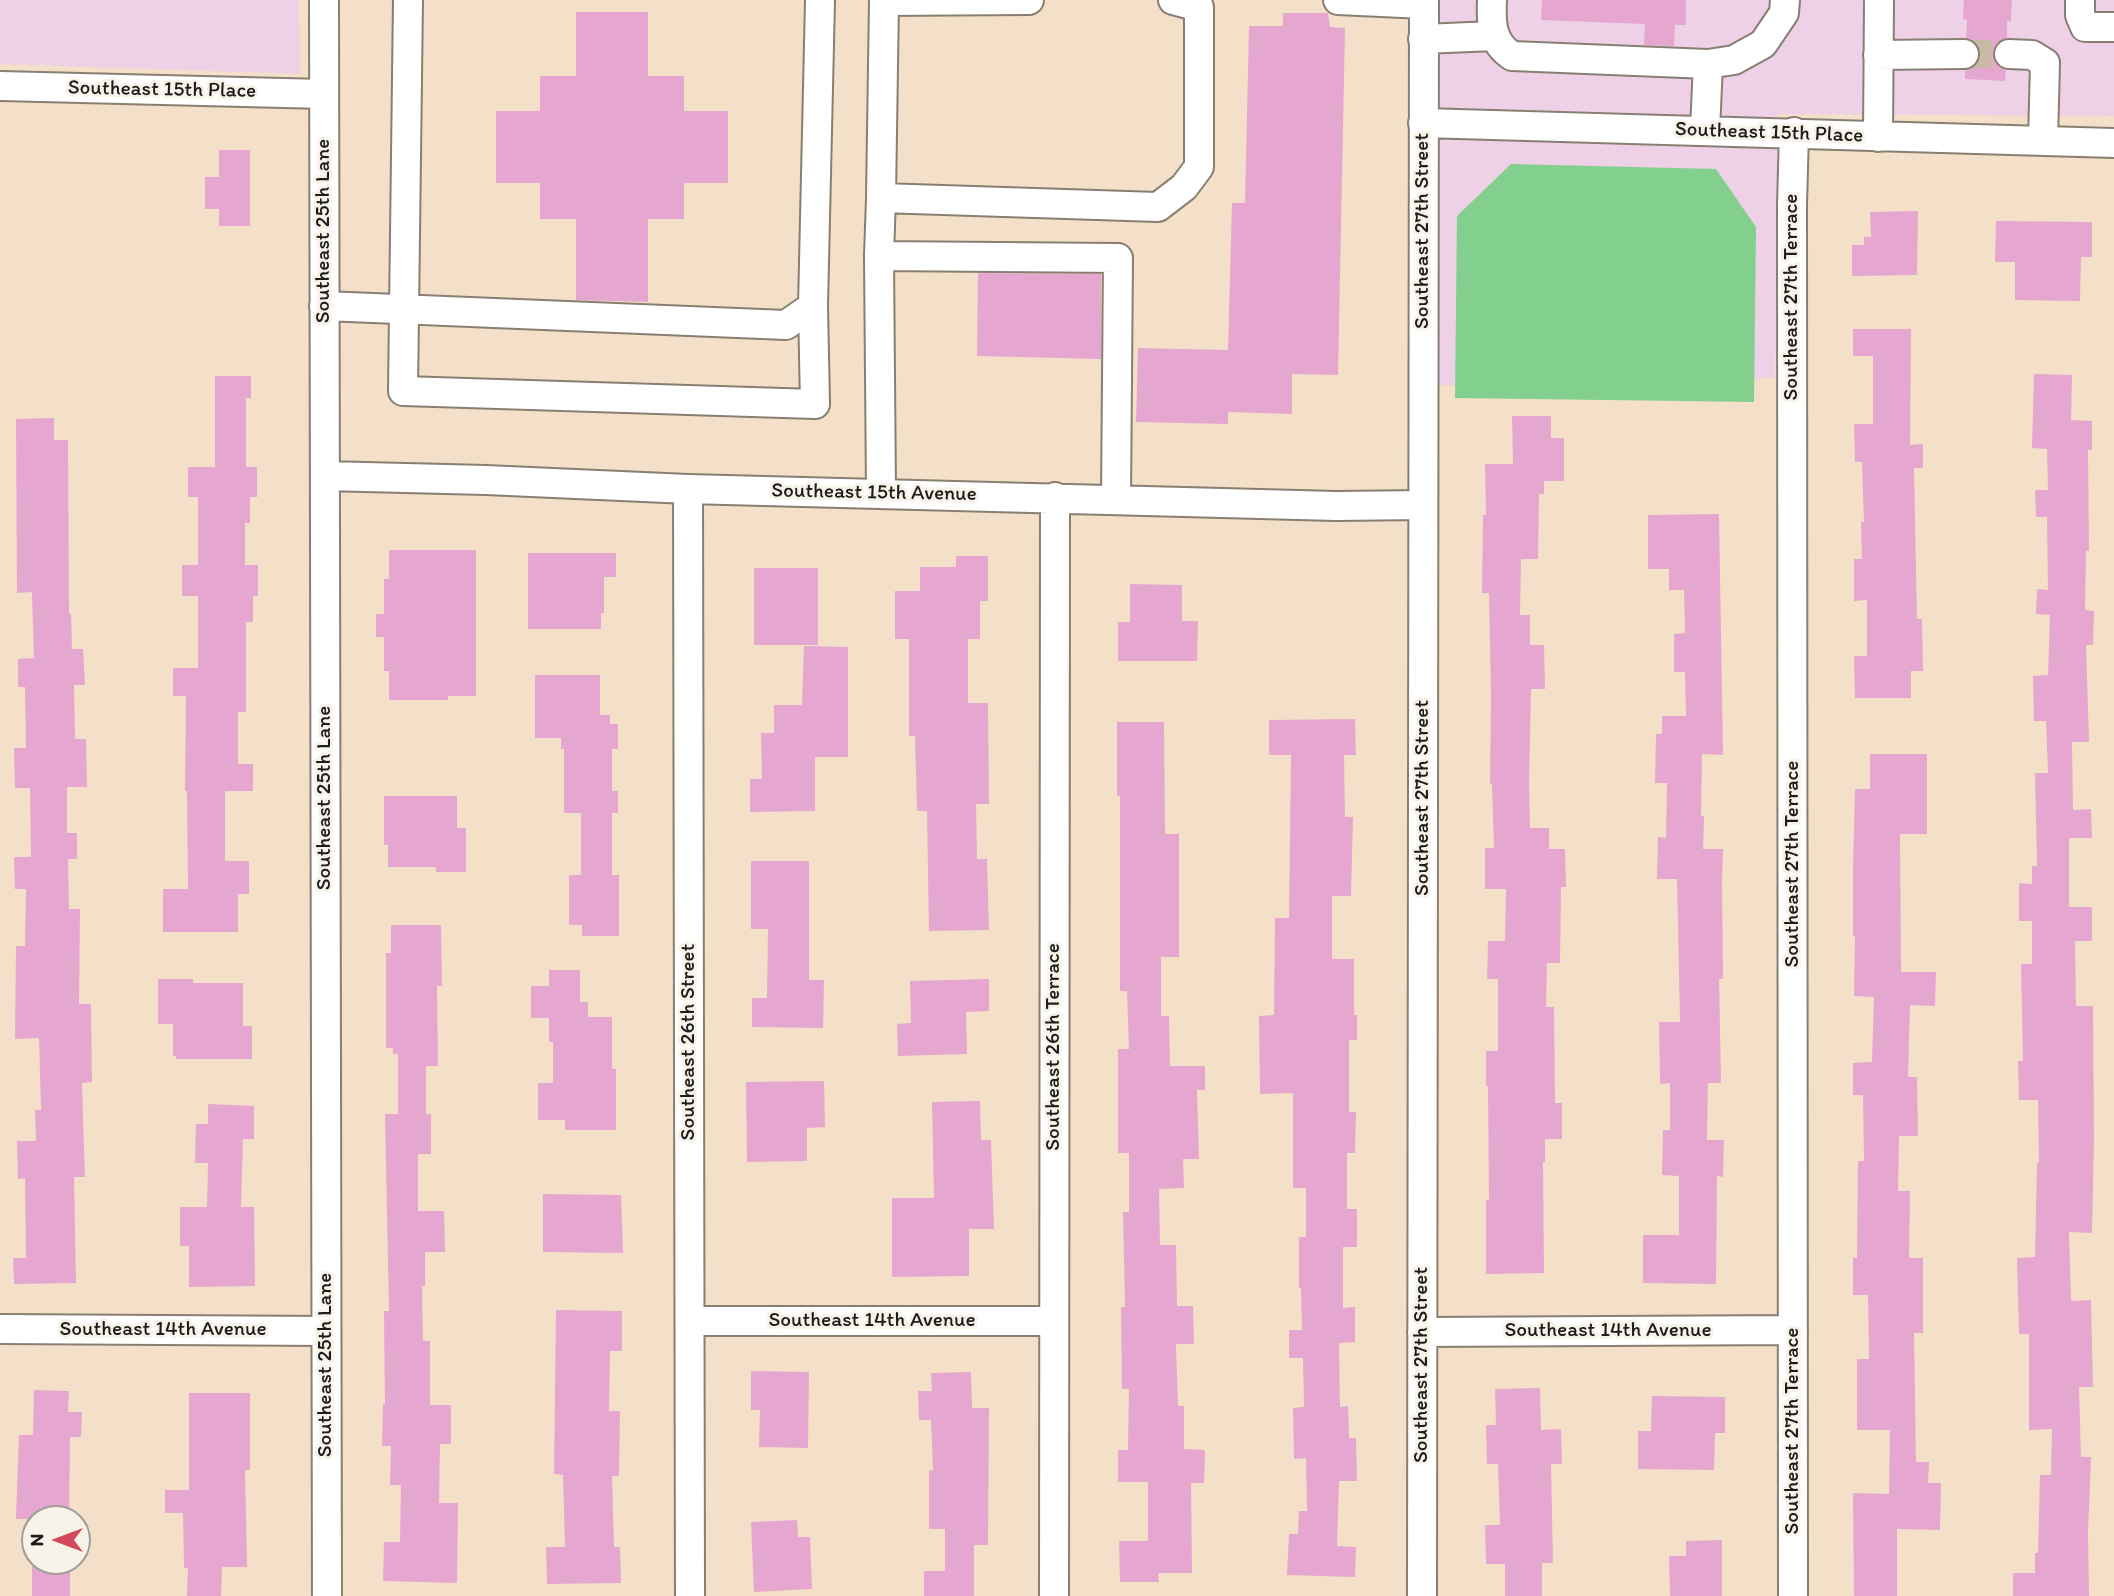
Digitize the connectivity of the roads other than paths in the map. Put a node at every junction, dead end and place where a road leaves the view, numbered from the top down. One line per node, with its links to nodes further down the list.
1 (324, 0): 21 (street, Southeast 25th Lane)
2 (408, 0): 32 (street)
3 (820, 0): 31 (street)
4 (1029, 0): 11 (street)
5 (1173, 0): 28 (street)
6 (1338, 0): 12 (street)
7 (1492, 0): 14 (street)
8 (1785, 0): 19 (street)
9 (1878, 0): 18 (street)
10 (2080, 0): 13 (street)
11 (884, 1): 28 (street)
12 (1424, 2): 15 (street, Southeast 27th Street)
13 (2114, 27)
14 (1494, 36): 15 (street); 19 (street)
15 (1423, 39): 22 (street, Southeast 27th Street)
16 (1964, 54): 18 (street)
17 (2009, 54): 26 (street)
18 (1878, 55): 25 (street)
19 (1708, 64): 23 (street)
20 (0, 86): 21 (street, Southeast 15th Place)
21 (324, 94): 30 (street, Southeast 25th Lane)
22 (1423, 123): 23 (street, Southeast 15th Place); 38 (street, Southeast 27th Street)
23 (1705, 130): 24 (street, Southeast 15th Place)
24 (1794, 132): 25 (street, Southeast 15th Place); 42 (street, Southeast 27th Terrace)
25 (1878, 137): 26 (street, Southeast 15th Place)
26 (2043, 141): 27 (street, Southeast 15th Place)
27 (2114, 143)
28 (881, 198): 29 (street)
29 (879, 256): 35 (street); 37 (street)
30 (324, 306): 32 (street); 33 (street, Southeast 25th Lane)
31 (813, 306): 32 (street); 32 (street)
32 (404, 309)
33 (325, 476): 34 (street, Southeast 15th Avenue); 43 (street, Southeast 25th Lane)
34 (688, 489): 35 (street, Southeast 15th Avenue); 39 (street, Southeast 26th Street)
35 (881, 493): 36 (street, Southeast 15th Avenue)
36 (1055, 497): 37 (street, Southeast 15th Avenue); 40 (street, Southeast 26th Terrace)
37 (1116, 499): 38 (street, Southeast 15th Avenue)
38 (1423, 505): 44 (street, Southeast 27th Street)
39 (690, 1321): 40 (street, Southeast 14th Avenue); 46 (street, Southeast 26th Street)
40 (1054, 1321): 47 (street, Southeast 26th Terrace)
41 (0, 1329): 43 (street, Southeast 14th Avenue)
42 (1793, 1330): 44 (street, Southeast 14th Avenue); 49 (street, Southeast 27th Terrace)
43 (326, 1331): 45 (street, Southeast 25th Lane)
44 (1422, 1332): 48 (street, Southeast 27th Street)
45 (327, 1596)
46 (690, 1596)
47 (1054, 1596)
48 (1422, 1596)
49 (1793, 1596)

